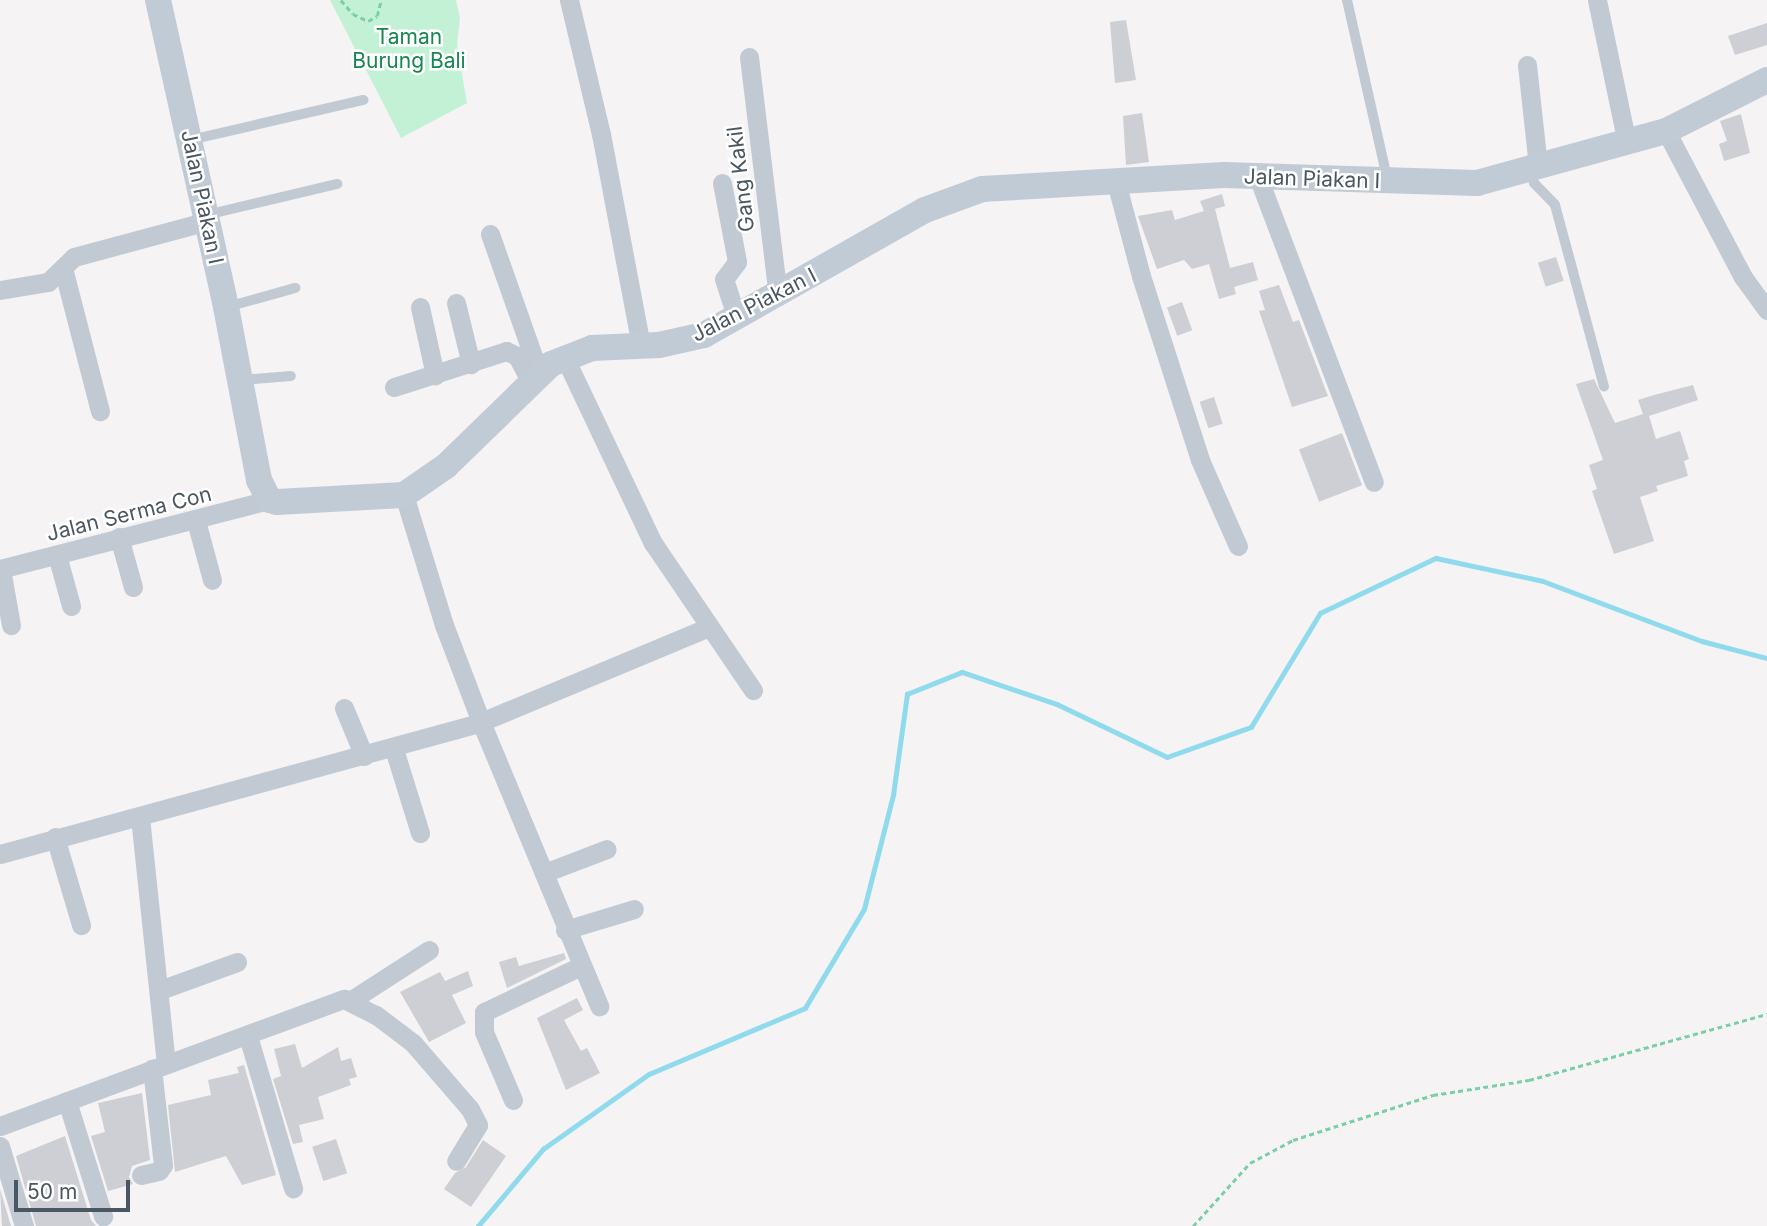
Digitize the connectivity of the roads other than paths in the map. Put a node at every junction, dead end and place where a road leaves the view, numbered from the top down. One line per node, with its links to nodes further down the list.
1 (158, 0): 10 (street, Jalan Piakan I)
2 (569, 0): 29 (street)
3 (1346, 0): 15 (lane)
4 (1597, 0): 11 (street)
5 (749, 57): 23 (street, Gang Kakil)
6 (1527, 65): 12 (street)
7 (1767, 80): 9 (street, Jalan Piakan I)
8 (363, 100): 10 (lane)
9 (1666, 131): 11 (street, Jalan Piakan I); 27 (street)
10 (189, 140): 18 (street, Jalan Piakan I)
11 (1627, 144): 12 (street, Jalan Piakan I)
12 (1533, 169): 15 (street, Jalan Piakan I); 36 (lane)
13 (1258, 177): 14 (street, Jalan Piakan I); 15 (street, Jalan Piakan I); 39 (street)
14 (1116, 182): 23 (street, Jalan Piakan I); 44 (street)
15 (1388, 182)
16 (722, 183): 28 (street)
17 (337, 184): 18 (lane)
18 (206, 218): 20 (street); 25 (street, Jalan Piakan I)
19 (490, 233): 34 (street)
20 (63, 268): 22 (street); 38 (street)
21 (295, 288): 25 (lane)
22 (0, 290)
23 (778, 296): 28 (street, Jalan Piakan I)
24 (456, 303): 31 (street)
25 (226, 307): 35 (street, Jalan Piakan I)
26 (420, 307): 32 (street)
27 (1767, 310)
28 (736, 317): 29 (street, Jalan Piakan I)
29 (641, 345): 30 (street, Jalan Piakan I)
30 (565, 358): 34 (street, Jalan Piakan I); 51 (street)
31 (471, 364): 32 (street); 34 (street)
32 (435, 375): 37 (street)
33 (291, 376): 35 (lane)
34 (535, 376): 40 (street, Jalan Piakan I)
35 (240, 380): 41 (street, Jalan Piakan I)
36 (1604, 386)
37 (394, 387)
38 (100, 411)
39 (1374, 482)
40 (404, 495): 41 (street); 54 (street)
41 (269, 500): 42 (street, Jalan Serma Con)
42 (196, 521): 43 (street, Jalan Serma Con); 47 (street)
43 (119, 537): 45 (street, Jalan Serma Con); 48 (street)
44 (1238, 546)
45 (57, 555): 46 (street, Jalan Serma Con); 49 (street)
46 (0, 569): 50 (street)
47 (212, 580)
48 (133, 587)
49 (71, 606)
50 (11, 625)
51 (709, 627): 52 (street); 54 (street)
52 (753, 690)
53 (344, 708): 56 (street)
54 (481, 722): 55 (street); 62 (street)
55 (394, 749): 56 (street); 58 (street)
56 (365, 757): 57 (street)
57 (140, 817): 59 (street); 69 (street)
58 (420, 833)
59 (55, 837): 61 (street); 64 (street)
60 (607, 849): 62 (street)
61 (0, 855)
62 (544, 873): 65 (street)
63 (634, 909): 65 (street)
64 (81, 925)
65 (565, 930): 68 (street)
66 (429, 950): 70 (street)
67 (237, 962): 69 (street)
68 (581, 966): 71 (street); 74 (street)
69 (160, 990): 73 (street)
70 (350, 1001): 72 (street); 78 (street)
71 (599, 1006)
72 (248, 1036): 73 (street); 80 (street)
73 (159, 1066): 75 (street); 79 (street)
74 (513, 1100)
75 (67, 1101): 76 (street); 81 (street)
76 (0, 1126)
77 (0, 1146): 82 (street)
78 (456, 1161)
79 (141, 1175)
80 (293, 1188)
81 (103, 1216)
82 (24, 1226)

